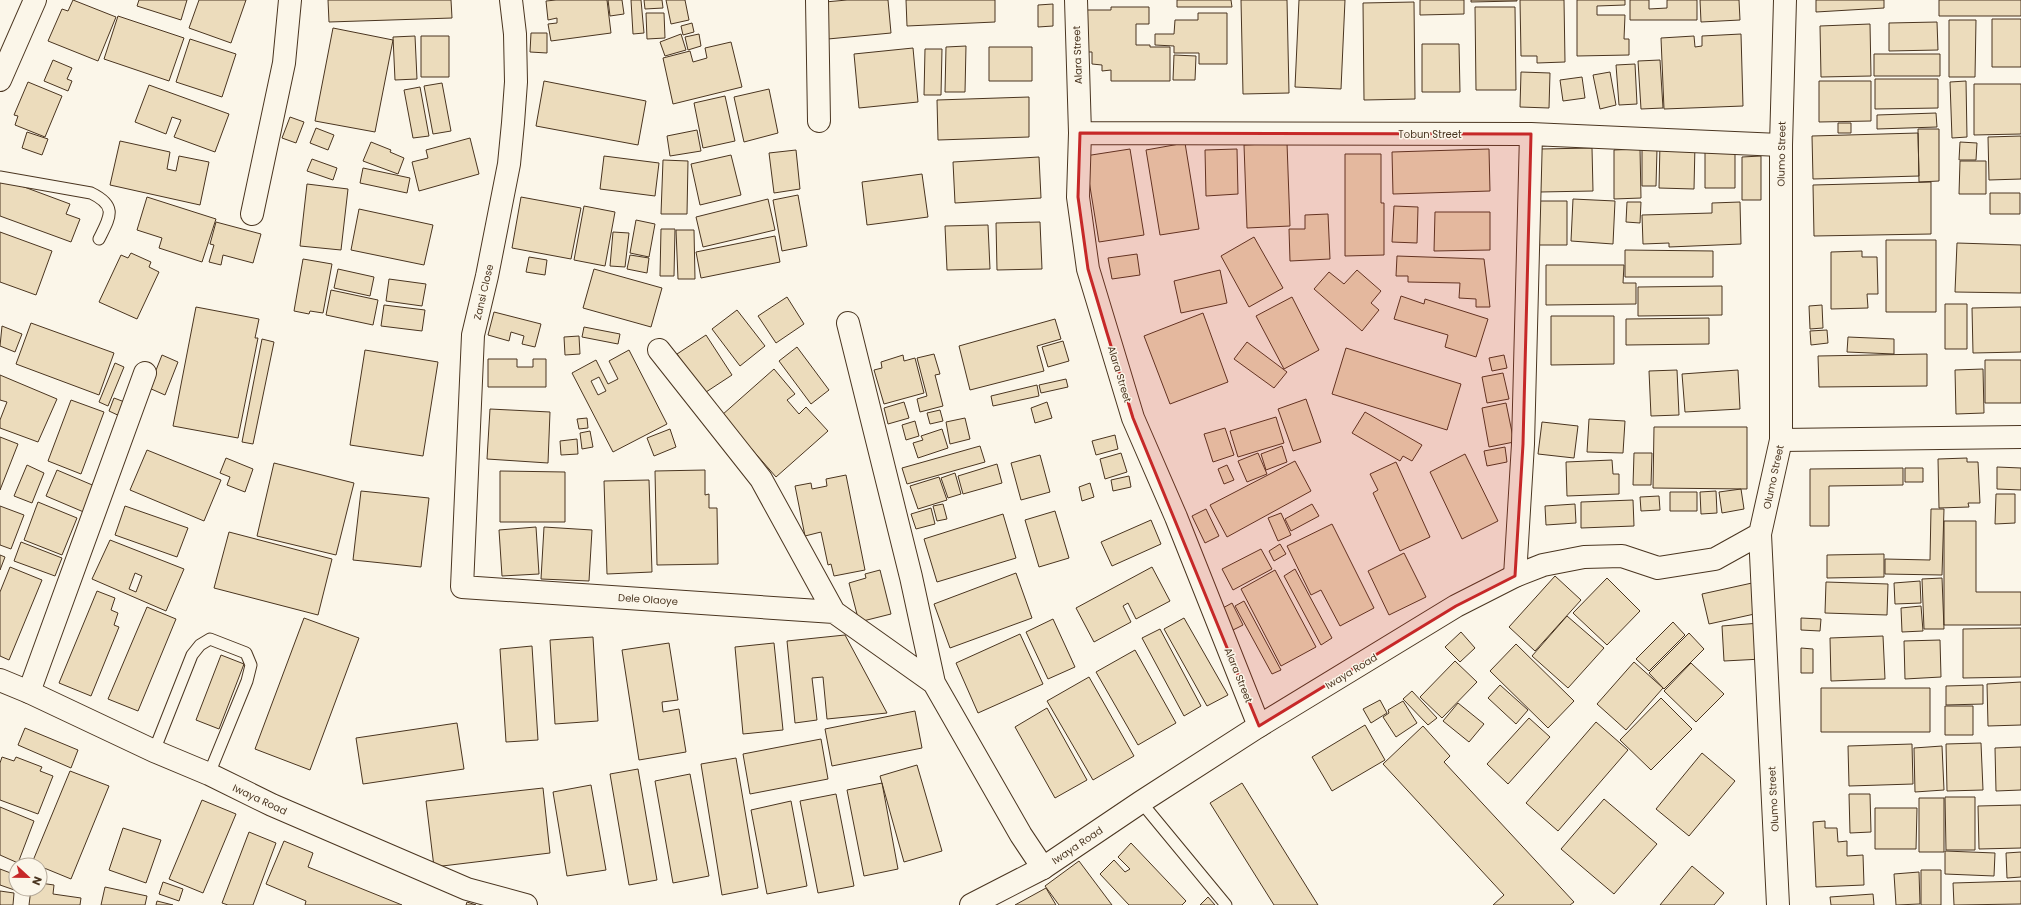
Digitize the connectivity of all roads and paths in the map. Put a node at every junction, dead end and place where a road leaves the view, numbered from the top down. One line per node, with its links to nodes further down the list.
1 (35, 0): 7 (street)
2 (290, 0): 13 (street)
3 (511, 0): 22 (street, Zansi Close)
4 (817, 0): 8 (street)
5 (1076, 0): 9 (street, Alara Street)
6 (1784, 0): 11 (street, Olumo Street)
7 (0, 80)
8 (819, 121)
9 (1080, 133): 10 (street, Tobun Street); 27 (street, Alara Street)
10 (1531, 134): 11 (street, Tobun Street); 21 (street)
11 (1781, 145): 19 (street, Olumo Street)
12 (0, 177): 14 (lane)
13 (252, 214)
14 (99, 239)
15 (848, 323): 25 (street)
16 (659, 350): 23 (street)
17 (145, 374): 26 (street)
18 (2021, 437): 19 (street)
19 (1781, 440): 20 (street, Olumo Street)
20 (1760, 534): 21 (street, Iwaya Road); 35 (street, Olumo Street)
21 (1515, 576): 27 (street, Iwaya Road)
22 (462, 587): 23 (street, Dele Olaoye)
23 (834, 612): 25 (street)
24 (0, 680): 26 (street, Iwaya Road)
25 (934, 683): 31 (street)
26 (29, 692): 28 (street, Iwaya Road)
27 (1259, 726): 30 (street, Iwaya Road)
28 (154, 751): 29 (street, Iwaya Road); 29 (lane)
29 (209, 774): 32 (street, Iwaya Road)
30 (1140, 802): 31 (street, Iwaya Road); 34 (lane)
31 (1043, 868): 33 (street, Iwaya Road)
32 (526, 905)
33 (971, 905)
34 (1226, 905)
35 (1778, 905)

